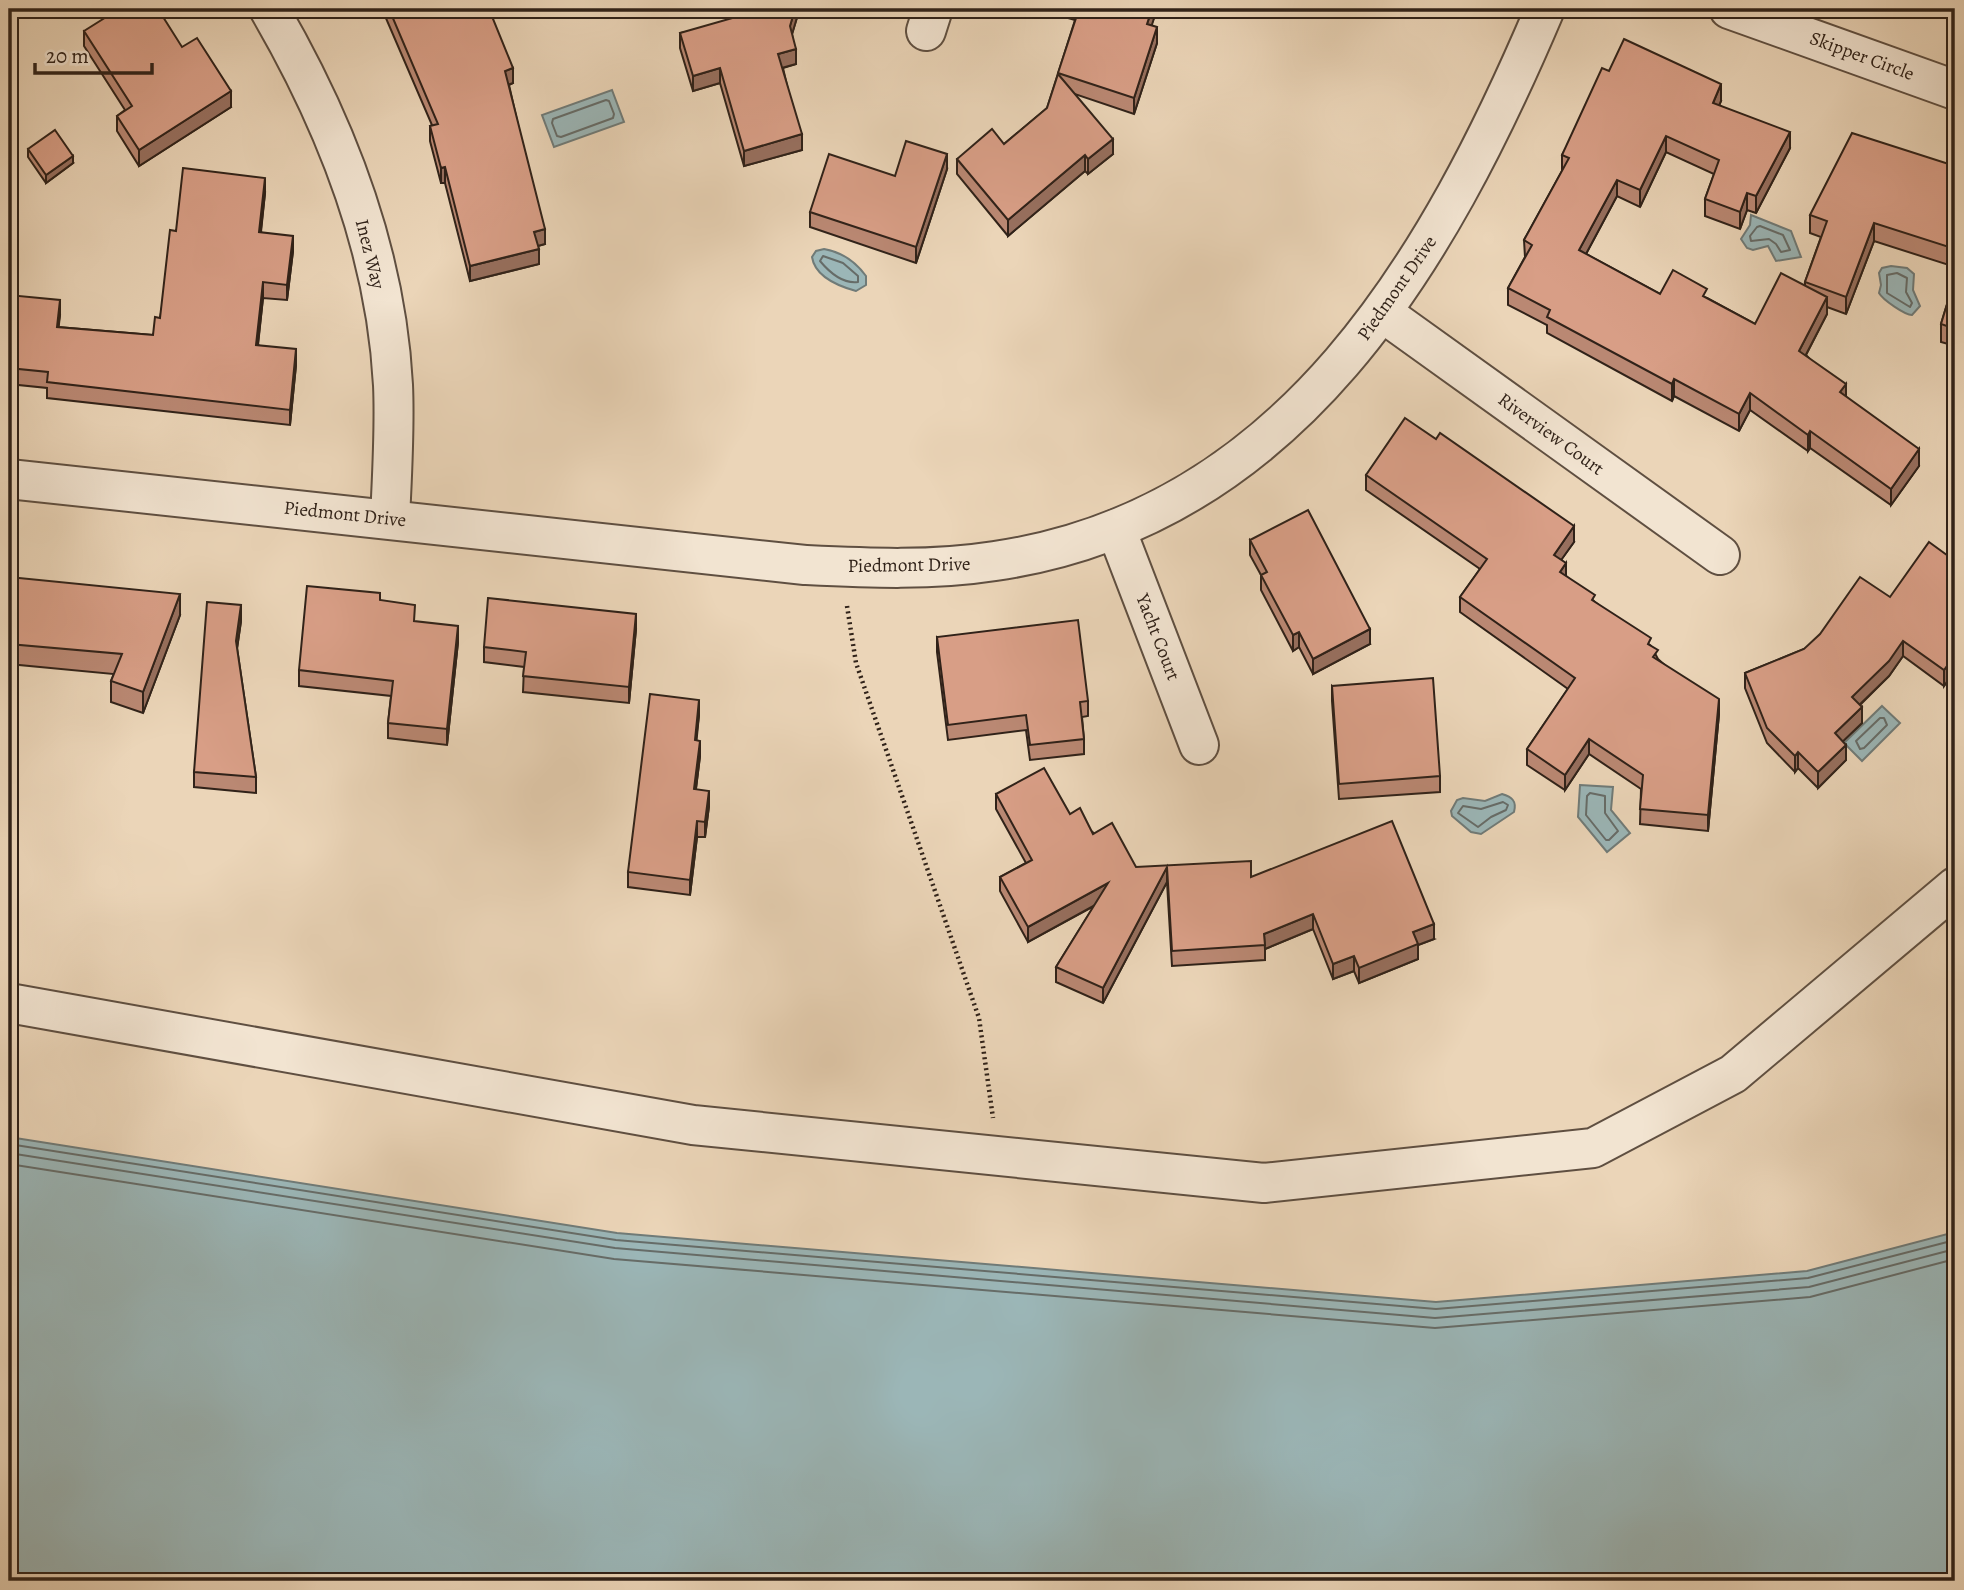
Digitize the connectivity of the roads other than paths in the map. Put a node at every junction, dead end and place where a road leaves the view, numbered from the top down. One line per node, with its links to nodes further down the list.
1 (270, 9): 7 (street, Inez Way)
2 (1545, 9): 5 (street, Piedmont Drive)
3 (1728, 9): 4 (street, Skipper Circle)
4 (1955, 90)
5 (1382, 313): 8 (street, Piedmont Drive); 9 (street, Riverview Court)
6 (9, 479): 7 (street, Piedmont Drive)
7 (390, 519): 8 (street, Piedmont Drive)
8 (1116, 530): 10 (street, Yacht Court)
9 (1720, 555)
10 (1199, 745)
11 (1955, 887): 12 (street)
12 (9, 1003)

